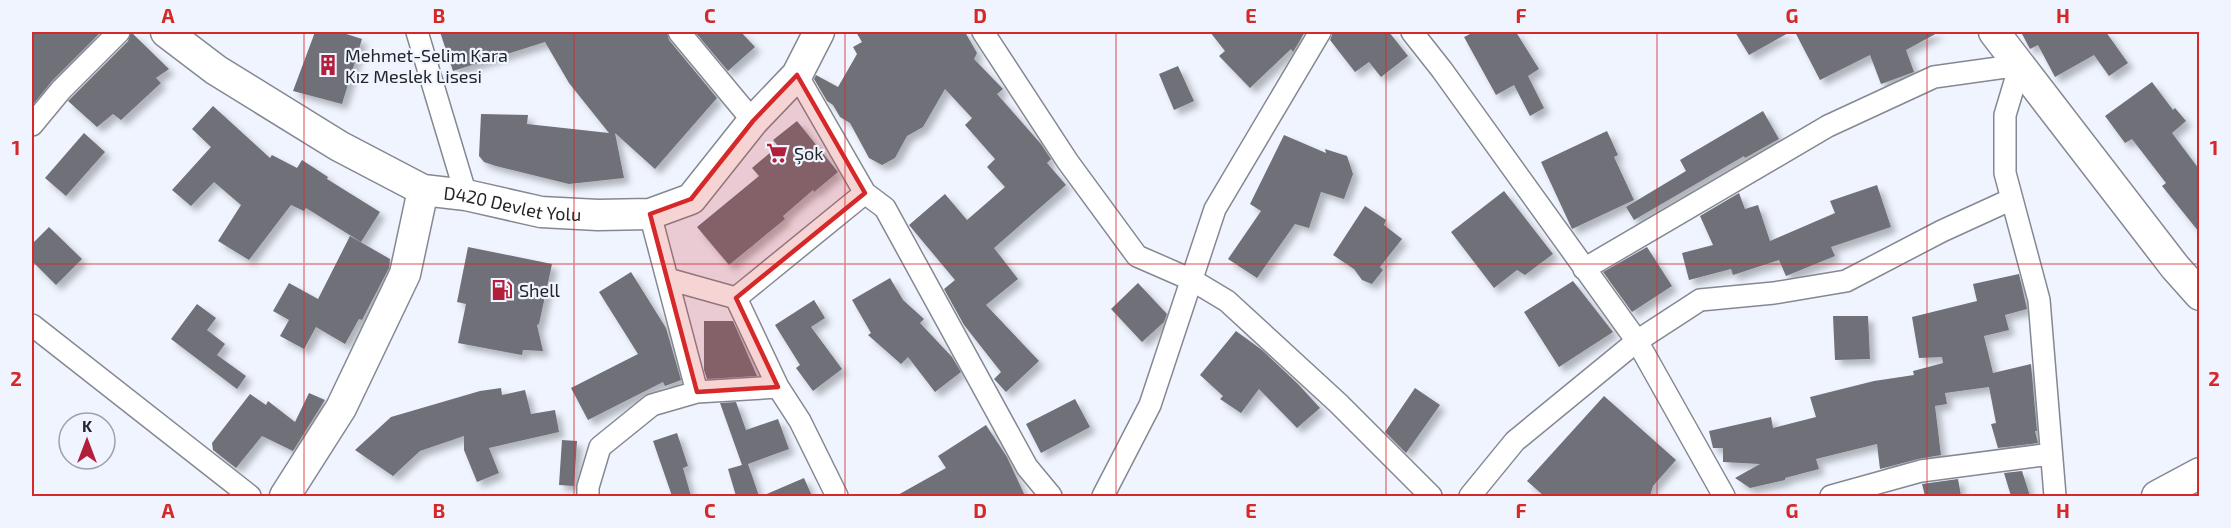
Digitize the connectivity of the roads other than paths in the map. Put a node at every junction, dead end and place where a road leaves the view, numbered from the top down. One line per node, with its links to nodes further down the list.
1 (119, 32): 13 (street)
2 (417, 32): 16 (street)
3 (679, 32): 12 (street)
4 (819, 32): 11 (street, D420 Devlet Yolu)
5 (983, 32): 21 (street)
6 (1320, 32): 21 (street)
7 (1412, 32): 19 (street)
8 (1994, 32): 10 (street)
9 (179, 35): 14 (street, D420 Devlet Yolu)
10 (2020, 65): 17 (street); 19 (street); 22 (street)
11 (797, 75): 12 (street, D420 Devlet Yolu); 15 (street)
12 (753, 121): 18 (street, D420 Devlet Yolu)
13 (32, 124)
14 (423, 190): 16 (street, D420 Devlet Yolu); 31 (street)
15 (865, 193): 23 (street); 34 (street)
16 (466, 195): 18 (street, D420 Devlet Yolu)
17 (2012, 199): 25 (street); 28 (street)
18 (650, 214): 20 (street)
19 (1584, 269): 25 (street)
20 (668, 279): 23 (street); 27 (street)
21 (1192, 280): 35 (street); 36 (street)
22 (2199, 295)
23 (736, 298): 26 (street)
24 (32, 325): 30 (street)
25 (1637, 340): 37 (street); 38 (street)
26 (778, 387): 27 (street); 33 (street)
27 (697, 392): 32 (street)
28 (2051, 454): 39 (street); 40 (street)
29 (2199, 473): 41 (street)
30 (250, 496)
31 (285, 496)
32 (588, 496)
33 (837, 496)
34 (1051, 496)
35 (1103, 496)
36 (1431, 496)
37 (1470, 496)
38 (1724, 496)
39 (1831, 496)
40 (2055, 496)
41 (2157, 496)

